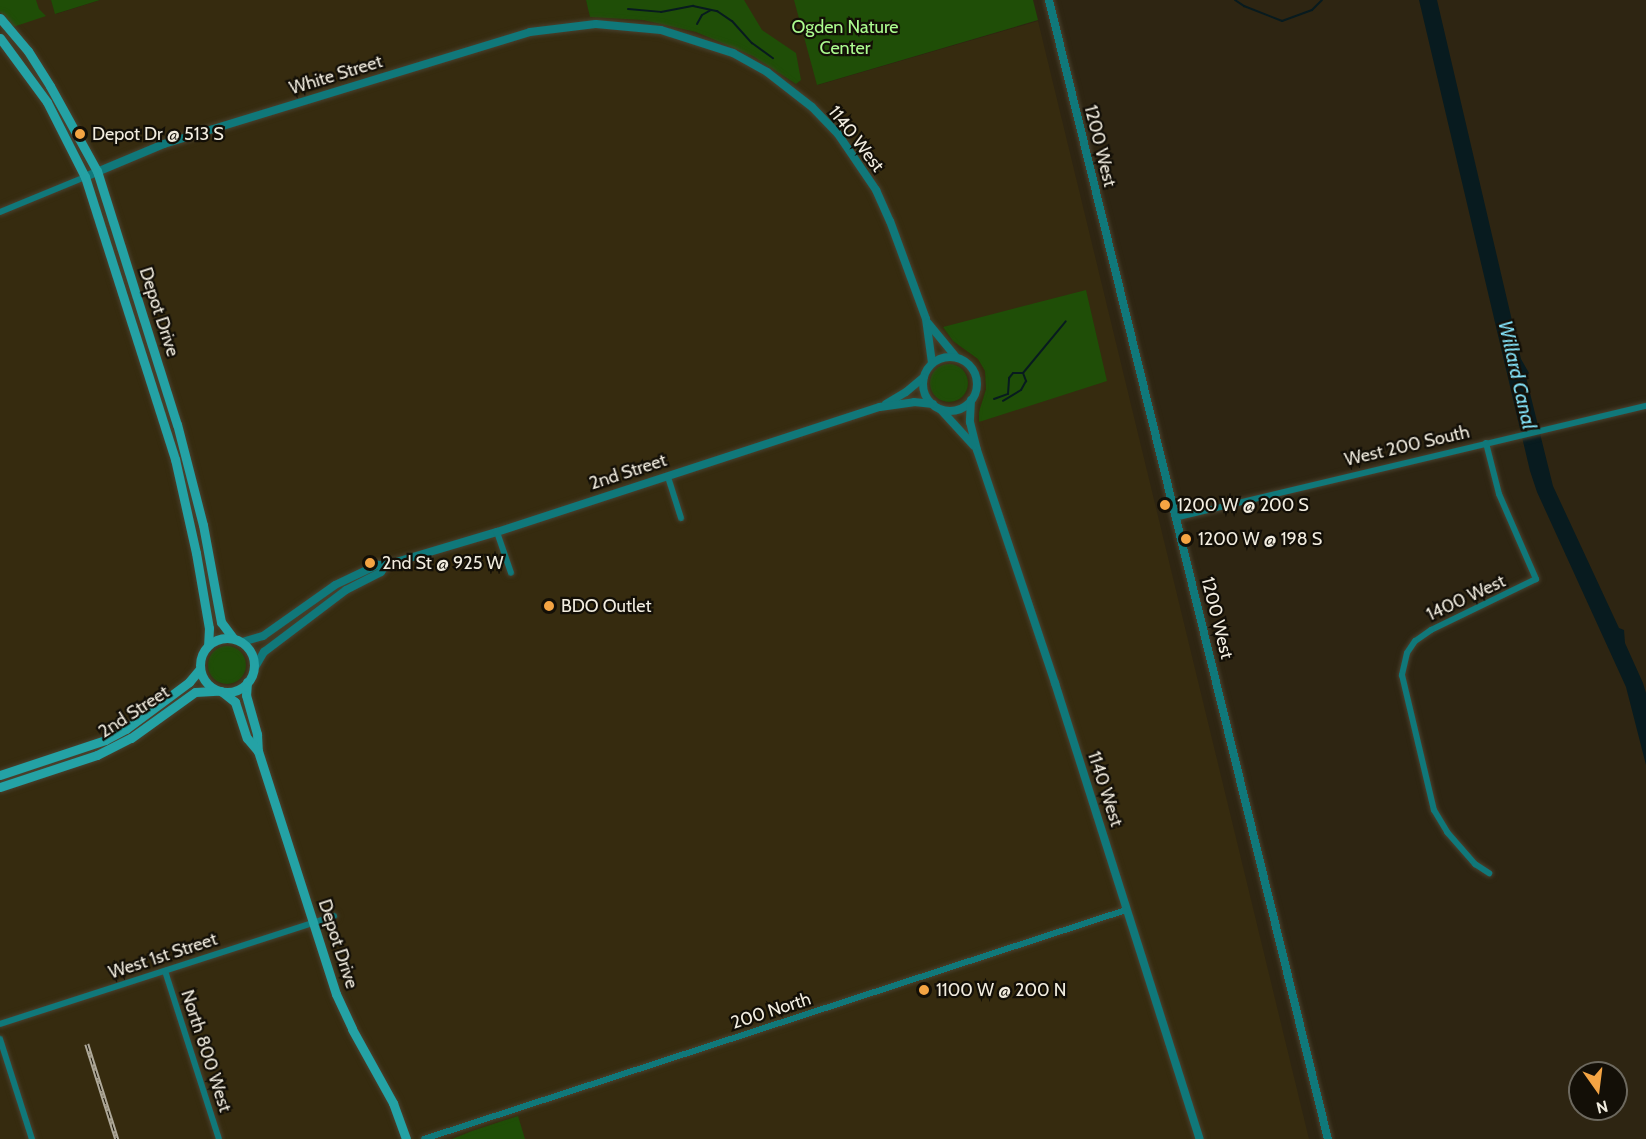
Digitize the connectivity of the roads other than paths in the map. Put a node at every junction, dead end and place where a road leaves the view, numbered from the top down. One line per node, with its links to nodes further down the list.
1 (1049, 0): 21 (street, 1200 West)
2 (0, 18): 5 (main road, Depot Drive)
3 (0, 38): 6 (main road, Depot Drive)
4 (693, 38): 5 (street, White Street); 8 (street, 1140 West)
5 (97, 171): 6 (street, White Street); 25 (main road, Depot Drive)
6 (85, 177): 7 (street, White Street); 26 (main road, Depot Drive)
7 (0, 212)
8 (926, 319): 9 (street, 1140 West); 10 (street, 1140 West)
9 (957, 358): 10 (street); 12 (street)
10 (932, 363): 11 (street)
11 (924, 377): 13 (street); 15 (street, 2nd Street)
12 (971, 400): 16 (street); 18 (street, 1140 West)
13 (933, 404): 15 (street, 2nd Street); 16 (street)
14 (1646, 406): 17 (street, West 200 South)
15 (880, 407): 19 (street, 2nd Street)
16 (942, 410): 18 (street, 1140 West)
17 (1486, 443): 21 (street, West 200 South); 34 (street, 1400 West)
18 (977, 450): 35 (street, 1140 West)
19 (668, 477): 20 (street); 22 (street, 2nd Street)
20 (681, 518)
21 (1176, 518): 46 (street, 1200 West)
22 (497, 532): 23 (street, 2nd Street); 24 (street)
23 (386, 566): 25 (street, 2nd Street); 27 (street, 2nd Street)
24 (511, 573)
25 (237, 640): 26 (main road); 27 (main road)
26 (208, 645): 28 (main road)
27 (254, 669): 29 (main road)
28 (200, 670): 30 (main road); 32 (main road, 2nd Street)
29 (247, 682): 30 (main road); 31 (main road, Depot Drive)
30 (219, 691): 31 (main road, Depot Drive); 33 (main road, 2nd Street)
31 (258, 751): 37 (main road, Depot Drive)
32 (0, 775)
33 (0, 787)
34 (1489, 873)
35 (1126, 910): 44 (street, 200 North); 45 (street, 1140 West)
36 (334, 916): 37 (street, West 1st Street)
37 (314, 923): 38 (street, West 1st Street); 43 (main road, Depot Drive)
38 (165, 971): 39 (street, West 1st Street); 42 (street, North 800 West)
39 (0, 1024)
40 (0, 1039): 41 (street)
41 (32, 1139)
42 (219, 1139)
43 (406, 1139)
44 (424, 1139)
45 (1200, 1139)
46 (1328, 1139)

